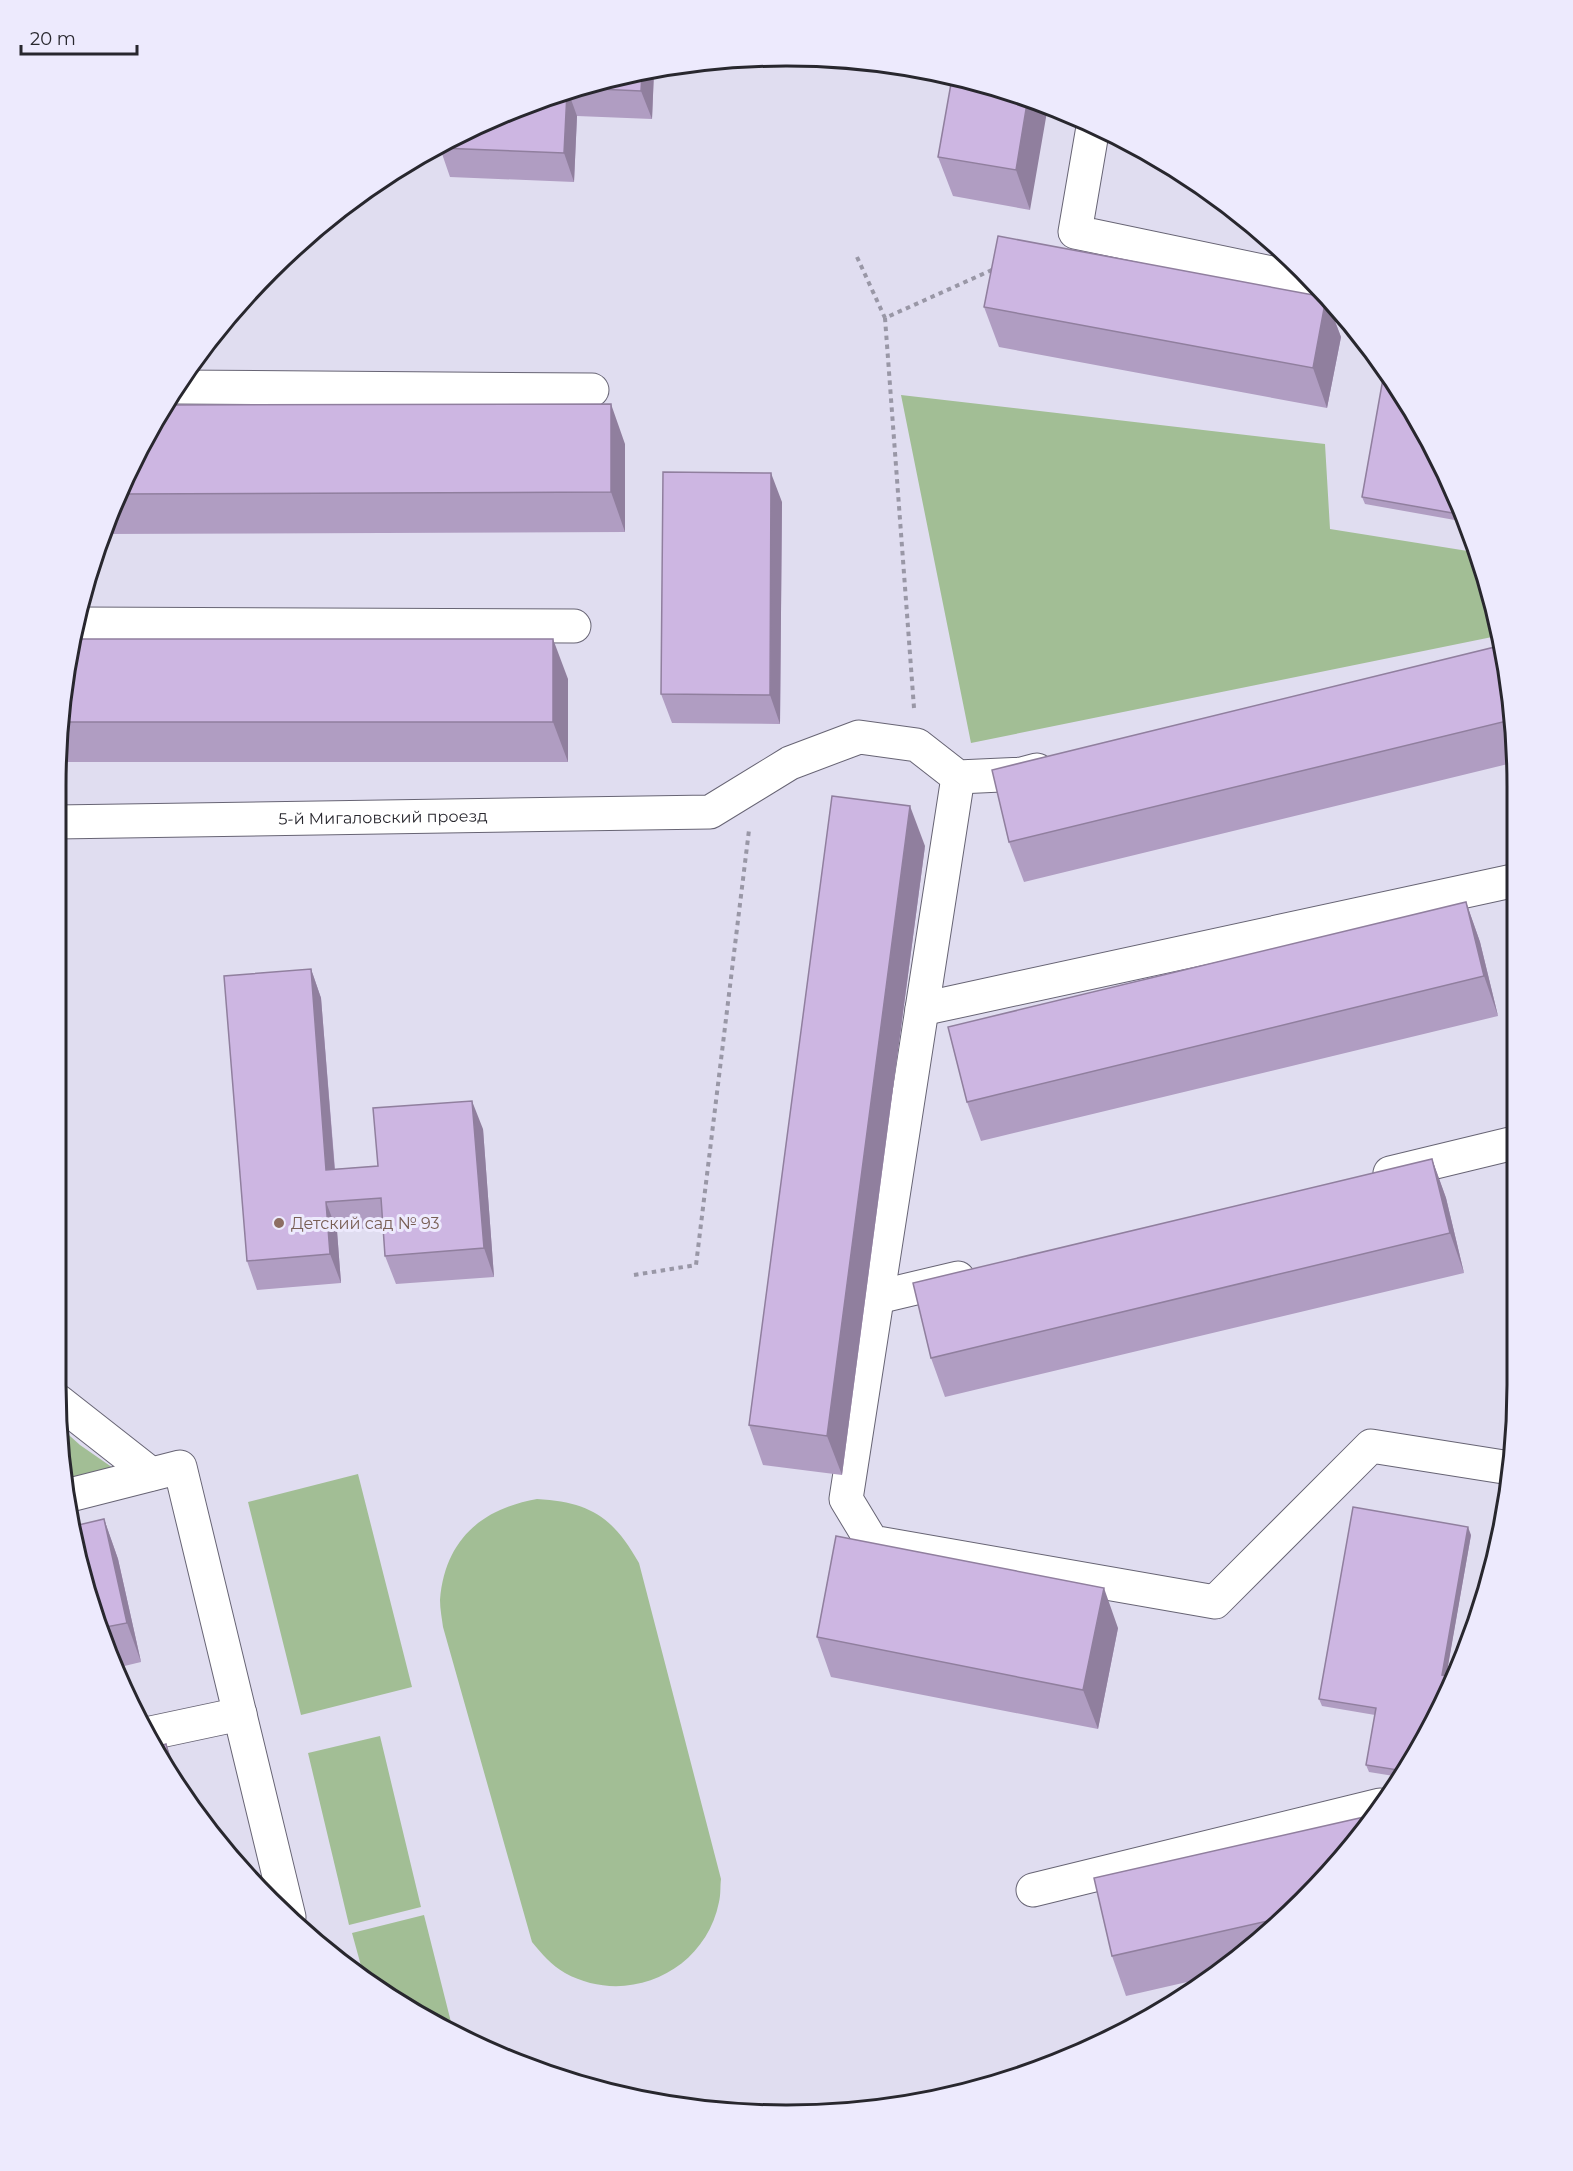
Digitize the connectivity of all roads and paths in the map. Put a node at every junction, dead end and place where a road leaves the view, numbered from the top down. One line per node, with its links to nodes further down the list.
1 (1093, 135): 4 (street)
2 (857, 257): 5 (path)
3 (1001, 266): 5 (path)
4 (1297, 278)
5 (885, 318): 10 (path)
6 (186, 387): 7 (street)
7 (591, 390)
8 (85, 624): 9 (street)
9 (574, 626)
10 (917, 745): 12 (street); 13 (street)
11 (1067, 763): 12 (street)
12 (958, 777): 16 (street)
13 (754, 786): 14 (street, 5-й Мигаловский проезд); 20 (path)
14 (66, 822)
15 (1507, 881): 16 (street)
16 (922, 1009): 21 (street)
17 (1507, 1145): 18 (street)
18 (1364, 1179)
19 (982, 1272): 21 (street)
20 (634, 1275)
21 (878, 1297): 23 (street)
22 (67, 1408): 24 (street)
23 (1502, 1467)
24 (152, 1474): 25 (street); 26 (street)
25 (75, 1494)
26 (240, 1714): 27 (street); 30 (street)
27 (156, 1732)
28 (1369, 1808): 29 (street)
29 (1033, 1890)
30 (285, 1902)

